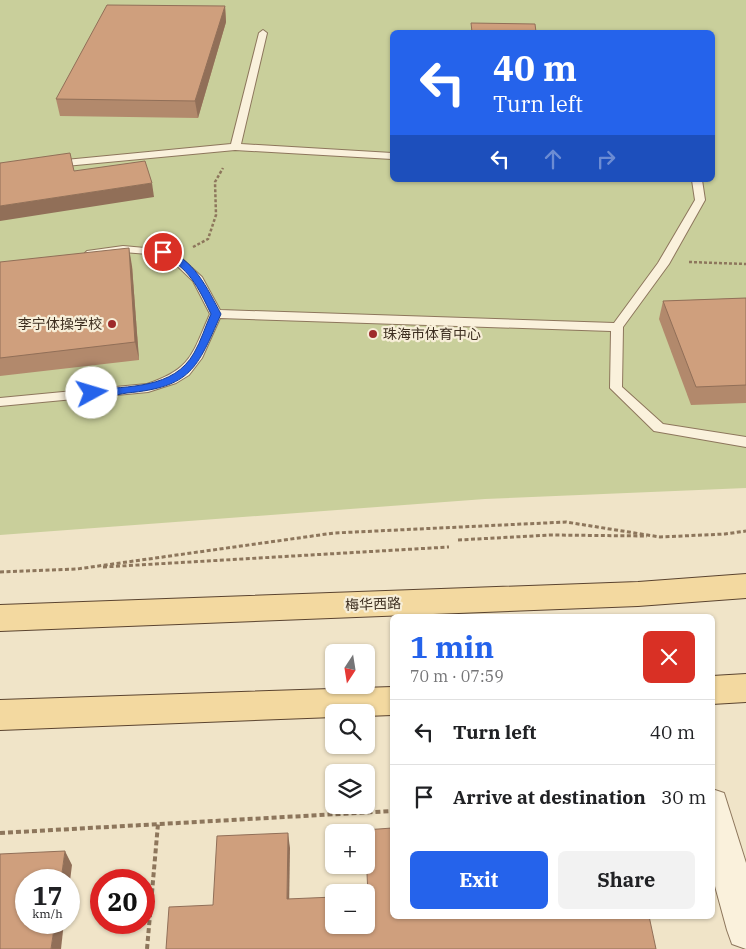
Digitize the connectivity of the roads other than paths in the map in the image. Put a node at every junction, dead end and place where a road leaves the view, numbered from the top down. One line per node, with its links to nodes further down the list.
1 (263, 33): 2 (lane)
2 (235, 147): 3 (lane); 4 (lane)
3 (390, 156)
4 (40, 166)
5 (696, 182): 8 (lane)
6 (76, 254): 7 (lane)
7 (216, 314): 8 (lane); 9 (lane)
8 (617, 327): 10 (lane)
9 (0, 402)
10 (746, 442)
11 (746, 586): 12 (main road, 梅华西路)
12 (0, 618)
13 (746, 688): 14 (main road)
14 (715, 690)
15 (390, 701): 16 (main road)
16 (0, 715)
17 (715, 816): 18 (street)
18 (746, 930)

